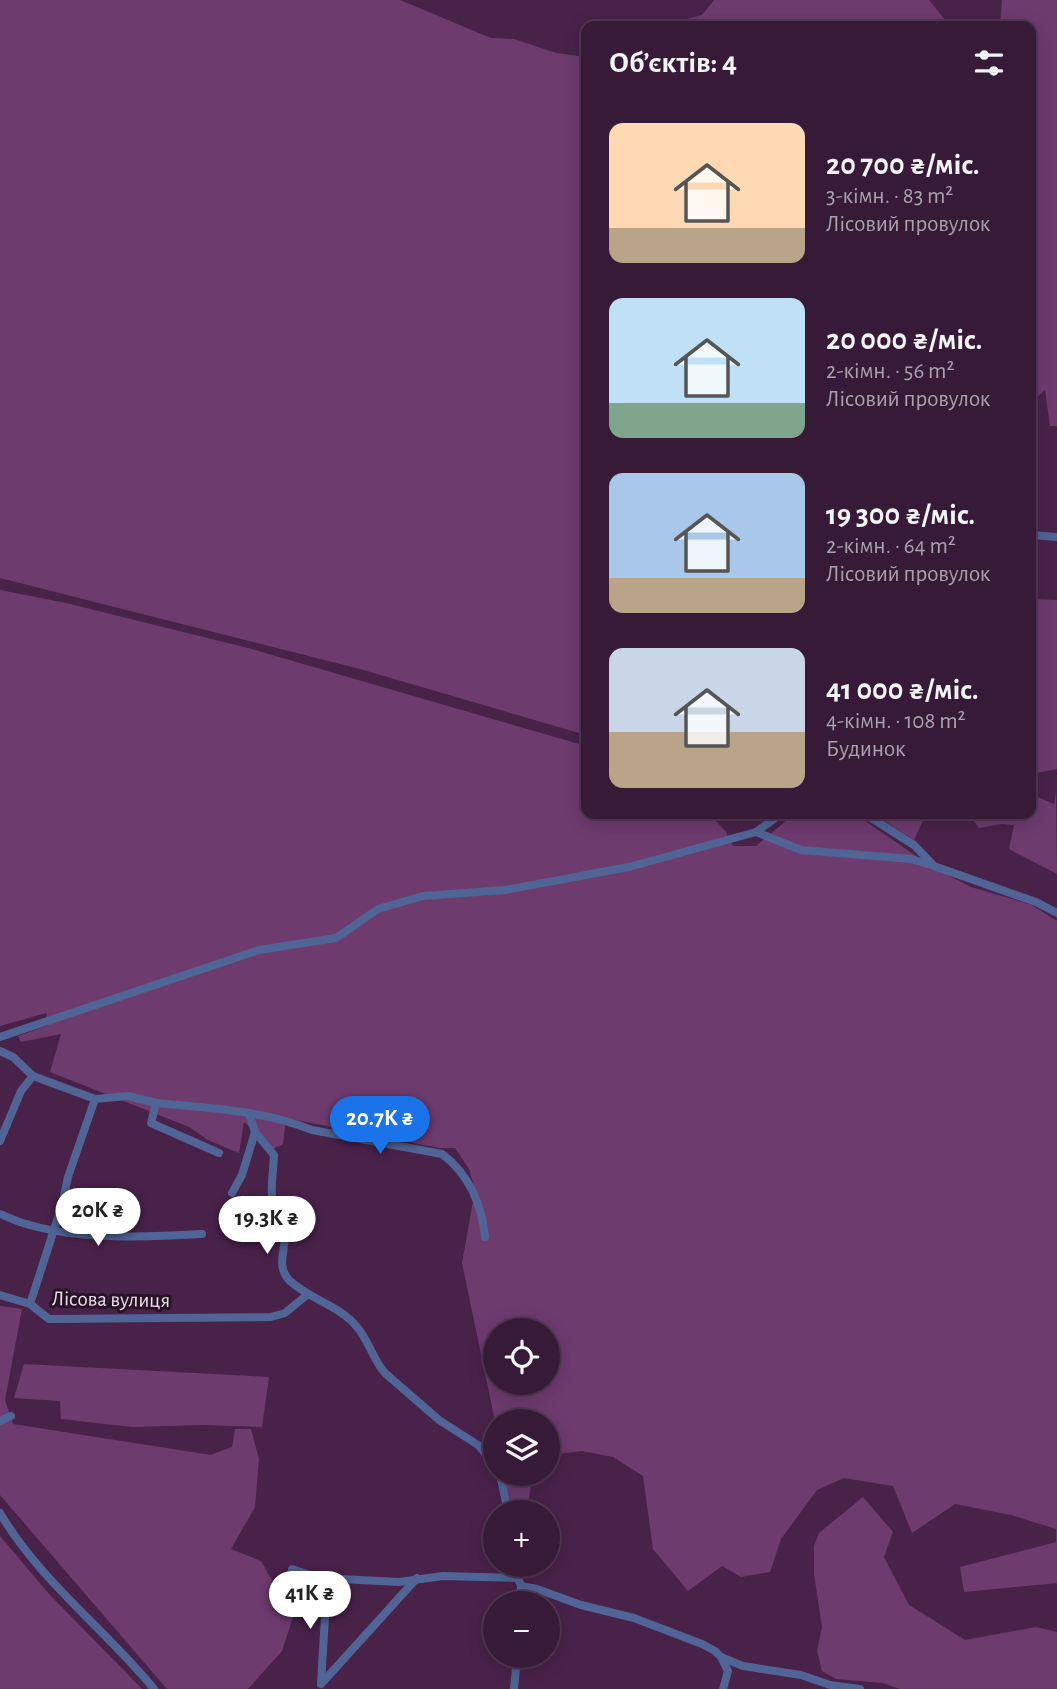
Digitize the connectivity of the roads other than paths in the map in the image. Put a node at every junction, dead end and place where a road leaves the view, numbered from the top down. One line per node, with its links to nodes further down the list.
1 (1036, 535): 2 (street)
2 (1057, 537)
3 (774, 819): 5 (street)
4 (872, 819): 6 (street)
5 (756, 832): 6 (street); 8 (street)
6 (934, 866): 7 (street)
7 (1057, 913)
8 (0, 1037)
9 (0, 1051): 10 (street)
10 (33, 1076): 11 (street); 15 (street)
11 (95, 1099): 12 (street); 19 (street, Лісова вулиця)
12 (156, 1103): 13 (street); 16 (street)
13 (249, 1113): 14 (street); 21 (street)
14 (255, 1132): 17 (street); 22 (street)
15 (0, 1141)
16 (219, 1153)
17 (232, 1194)
18 (0, 1214): 19 (street)
19 (54, 1230): 20 (street); 24 (street, Лісова вулиця)
20 (202, 1234)
21 (485, 1237)
22 (309, 1294): 24 (street, Лісова вулиця); 27 (street)
23 (0, 1295): 24 (street)
24 (30, 1304)
25 (11, 1416): 26 (street)
26 (0, 1421)
27 (483, 1451)
28 (0, 1513): 38 (street)
29 (292, 1569): 30 (street)
30 (302, 1574): 32 (street); 37 (street)
31 (518, 1577): 33 (street)
32 (417, 1578): 33 (street); 37 (street)
33 (519, 1582): 34 (street); 35 (street)
34 (519, 1591)
35 (721, 1657): 40 (street); 41 (street)
36 (516, 1668): 39 (street)
37 (320, 1686)
38 (154, 1689)
39 (514, 1689)
40 (723, 1689)
41 (860, 1689)

